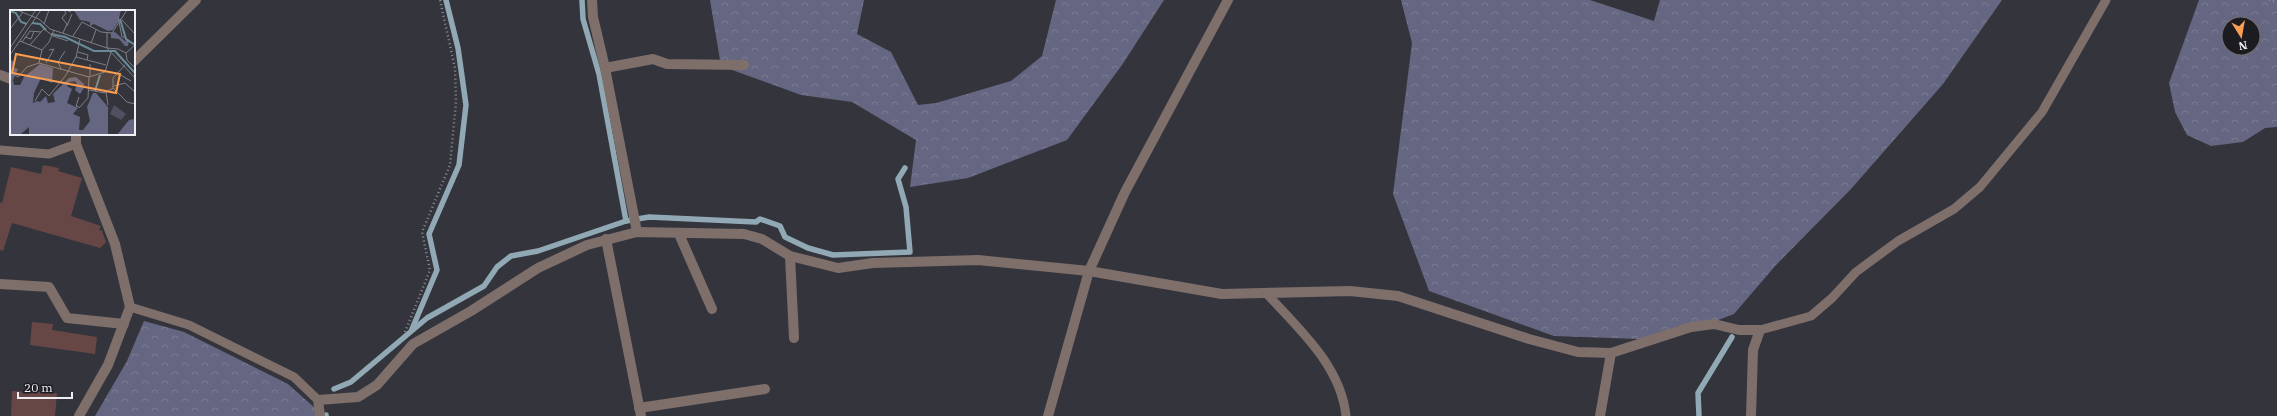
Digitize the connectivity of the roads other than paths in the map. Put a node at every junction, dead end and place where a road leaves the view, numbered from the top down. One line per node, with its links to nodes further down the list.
1 (196, 0): 5 (street)
2 (592, 0): 7 (street)
3 (1228, 0): 16 (street)
4 (2106, 0): 22 (lane)
5 (135, 60)
6 (744, 65): 7 (street)
7 (606, 68): 12 (street)
8 (0, 75): 9 (street)
9 (10, 79)
10 (76, 139): 11 (lane); 19 (street)
11 (0, 150)
12 (637, 232): 13 (street); 14 (street)
13 (679, 234): 15 (street); 20 (street)
14 (606, 239): 26 (street); 27 (street)
15 (790, 256): 16 (street); 23 (street)
16 (1089, 271): 18 (street); 30 (street)
17 (0, 284): 21 (street)
18 (1267, 294): 24 (street); 31 (lane)
19 (130, 307): 21 (street); 26 (lane)
20 (712, 309)
21 (124, 324): 28 (street)
22 (1760, 330): 24 (street); 33 (street)
23 (794, 338)
24 (1611, 353): 32 (street)
25 (765, 389): 27 (street)
26 (318, 400): 29 (street)
27 (640, 412)
28 (79, 416)
29 (320, 416)
30 (1048, 416)
31 (1346, 416)
32 (1600, 416)
33 (1751, 416)

